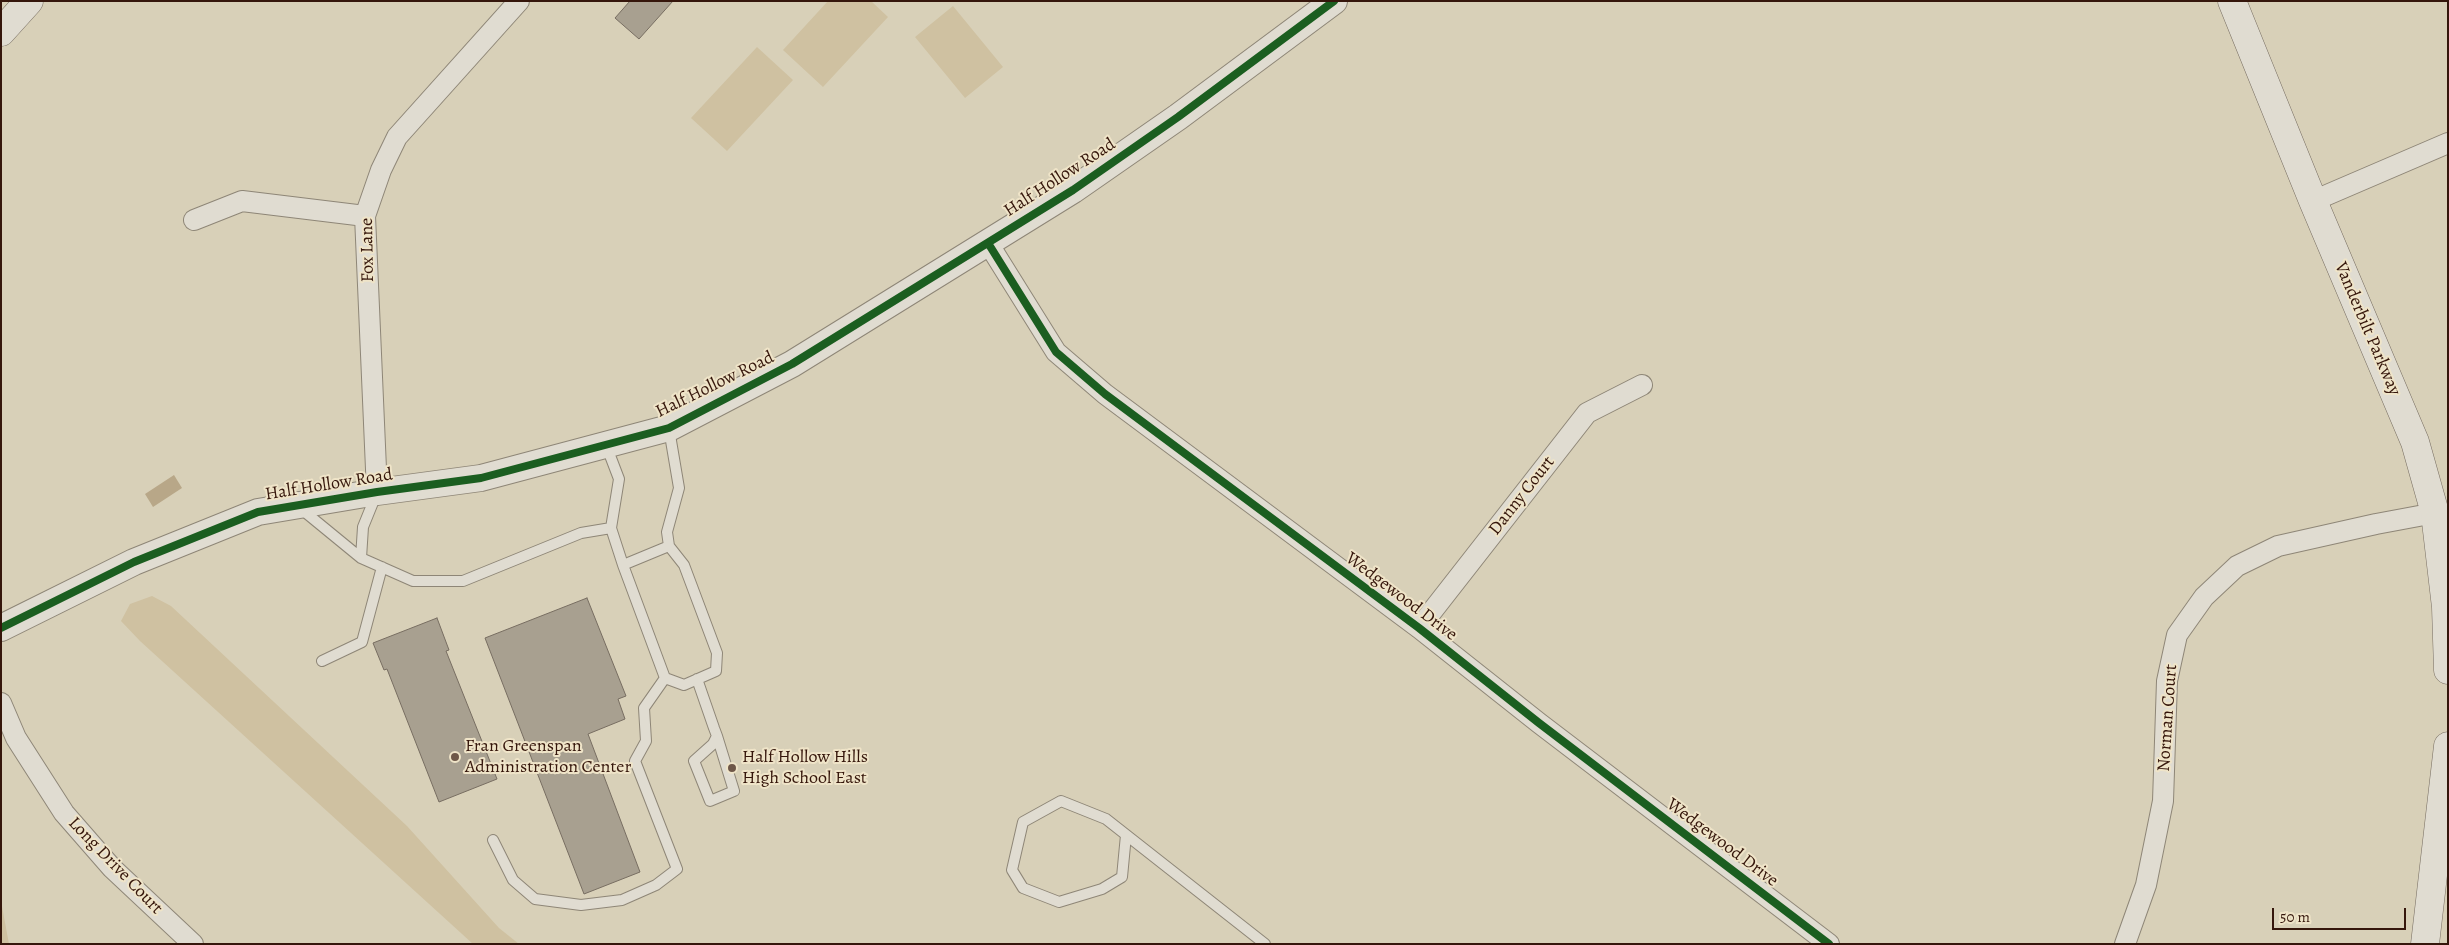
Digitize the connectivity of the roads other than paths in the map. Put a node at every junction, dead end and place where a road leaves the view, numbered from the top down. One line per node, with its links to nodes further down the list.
1 (29, 1): 5 (main road)
2 (519, 1): 8 (street, Fox Lane)
3 (1334, 1): 10 (street, Half Hollow Road)
4 (2232, 1): 7 (main road, Vanderbilt Parkway)
5 (1, 32)
6 (2448, 142): 7 (street)
7 (2312, 201): 16 (main road, Vanderbilt Parkway)
8 (365, 216): 9 (street); 14 (street, Fox Lane)
9 (194, 220)
10 (988, 243): 12 (street, Half Hollow Road); 23 (street, Wedgewood Drive)
11 (1642, 384): 23 (street, Danny Court)
12 (669, 428): 13 (street, Half Hollow Road); 18 (lane)
13 (606, 444): 14 (street, Half Hollow Road); 17 (lane)
14 (377, 492): 15 (street, Half Hollow Road); 19 (lane)
15 (297, 505): 19 (lane); 22 (street, Half Hollow Road)
16 (2435, 514): 25 (main road, Vanderbilt Parkway); 36 (street, Norman Court)
17 (611, 528): 20 (lane); 21 (lane)
18 (669, 546): 20 (lane); 27 (lane)
19 (361, 558): 21 (lane)
20 (624, 565): 26 (lane)
21 (382, 567): 24 (lane)
22 (1, 628)
23 (1418, 628): 35 (street, Wedgewood Drive)
24 (322, 661)
25 (2448, 670)
26 (665, 678): 27 (lane); 32 (lane)
27 (697, 679): 29 (lane)
28 (1, 703): 33 (street, Long Drive Court)
29 (717, 736): 29 (lane)
30 (2448, 746): 37 (main road)
31 (1126, 834): 31 (lane); 34 (lane)
32 (494, 840)
33 (193, 944)
34 (1265, 944)
35 (1829, 944)
36 (2125, 944)
37 (2425, 944)

